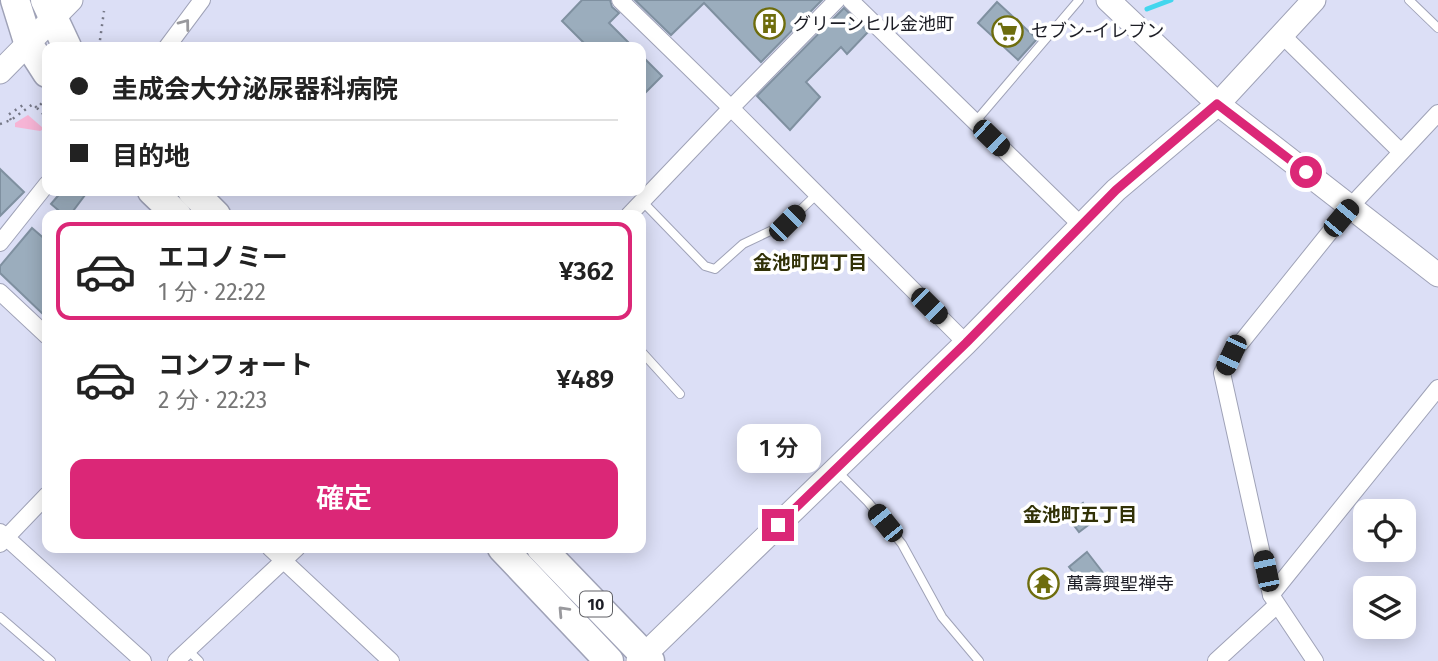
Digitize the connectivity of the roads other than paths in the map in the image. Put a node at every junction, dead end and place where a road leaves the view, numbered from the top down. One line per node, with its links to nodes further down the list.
1 (15, 0): 15 (highway)
2 (202, 0): 14 (street, one-way to 2)
3 (620, 0): 19 (street)
4 (837, 0): 19 (street)
5 (850, 0): 21 (street)
6 (1079, 0): 21 (lane)
7 (1108, 0): 18 (street)
8 (1314, 0): 12 (street)
9 (1409, 0): 11 (lane)
10 (56, 7): 13 (highway); 15 (street)
11 (1438, 28)
12 (1282, 35): 18 (street); 22 (street)
13 (66, 42)
14 (171, 42)
15 (29, 45): 16 (highway); 17 (street)
16 (42, 65)
17 (0, 72)
18 (1217, 104): 28 (street); 32 (street)
19 (731, 108): 24 (street); 27 (street)
20 (1438, 113): 22 (street)
21 (975, 122): 32 (street)
22 (1401, 152): 28 (street)
23 (42, 190): 33 (street)
24 (817, 194): 27 (lane); 37 (street)
25 (157, 196): 29 (highway)
26 (197, 196): 30 (highway)
27 (642, 201): 31 (street)
28 (1350, 207): 34 (street); 49 (street)
29 (172, 210)
30 (211, 210)
31 (634, 210)
32 (1081, 225): 37 (street)
33 (0, 243)
34 (1438, 275)
35 (0, 292): 36 (street)
36 (42, 331)
37 (966, 343): 41 (street)
38 (646, 357): 40 (lane)
39 (1438, 388): 49 (street)
40 (680, 394)
41 (836, 469): 52 (street); 57 (lane)
42 (42, 500): 43 (street)
43 (2, 538): 54 (street)
44 (275, 553): 48 (street)
45 (292, 553): 48 (street)
46 (507, 553): 56 (highway, 10, one-way to 46)
47 (546, 553): 52 (highway, 10)
48 (283, 561): 51 (street); 55 (street)
49 (1274, 600): 58 (street); 59 (street)
50 (0, 617): 53 (lane)
51 (188, 657)
52 (644, 659)
53 (51, 661)
54 (143, 661)
55 (391, 661)
56 (610, 661)
57 (979, 661)
58 (1216, 661)
59 (1315, 661)

